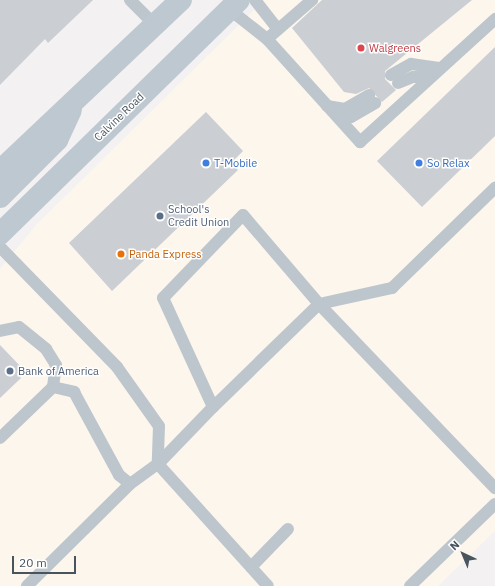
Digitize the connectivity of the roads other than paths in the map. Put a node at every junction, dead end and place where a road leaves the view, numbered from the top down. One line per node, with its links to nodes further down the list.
1 (130, 0): 7 (lane)
2 (181, 0): 7 (main road)
3 (255, 0): 8 (lane)
4 (312, 0): 8 (lane)
5 (234, 5): 9 (lane); 18 (main road, Calvine Road)
6 (495, 19): 10 (lane)
7 (155, 25): 12 (main road)
8 (278, 29): 9 (lane)
9 (267, 39): 13 (lane)
10 (441, 68): 11 (lane); 11 (lane)
11 (431, 77): 14 (lane)
12 (77, 98): 15 (main road); 17 (main road)
13 (327, 106): 14 (lane); 14 (lane)
14 (338, 117)
15 (0, 171)
16 (495, 188): 20 (lane)
17 (0, 197)
18 (0, 234)
19 (0, 247): 25 (lane)
20 (318, 304): 23 (lane); 23 (lane); 27 (lane)
21 (0, 331): 22 (lane)
22 (53, 387): 24 (lane); 26 (lane)
23 (213, 407): 25 (lane)
24 (0, 438)
25 (158, 464): 26 (lane); 30 (lane)
26 (130, 484): 31 (lane)
27 (495, 488)
28 (495, 504): 33 (lane)
29 (288, 529): 30 (lane)
30 (251, 567): 32 (lane)
31 (27, 586)
32 (268, 586)
33 (410, 586)

